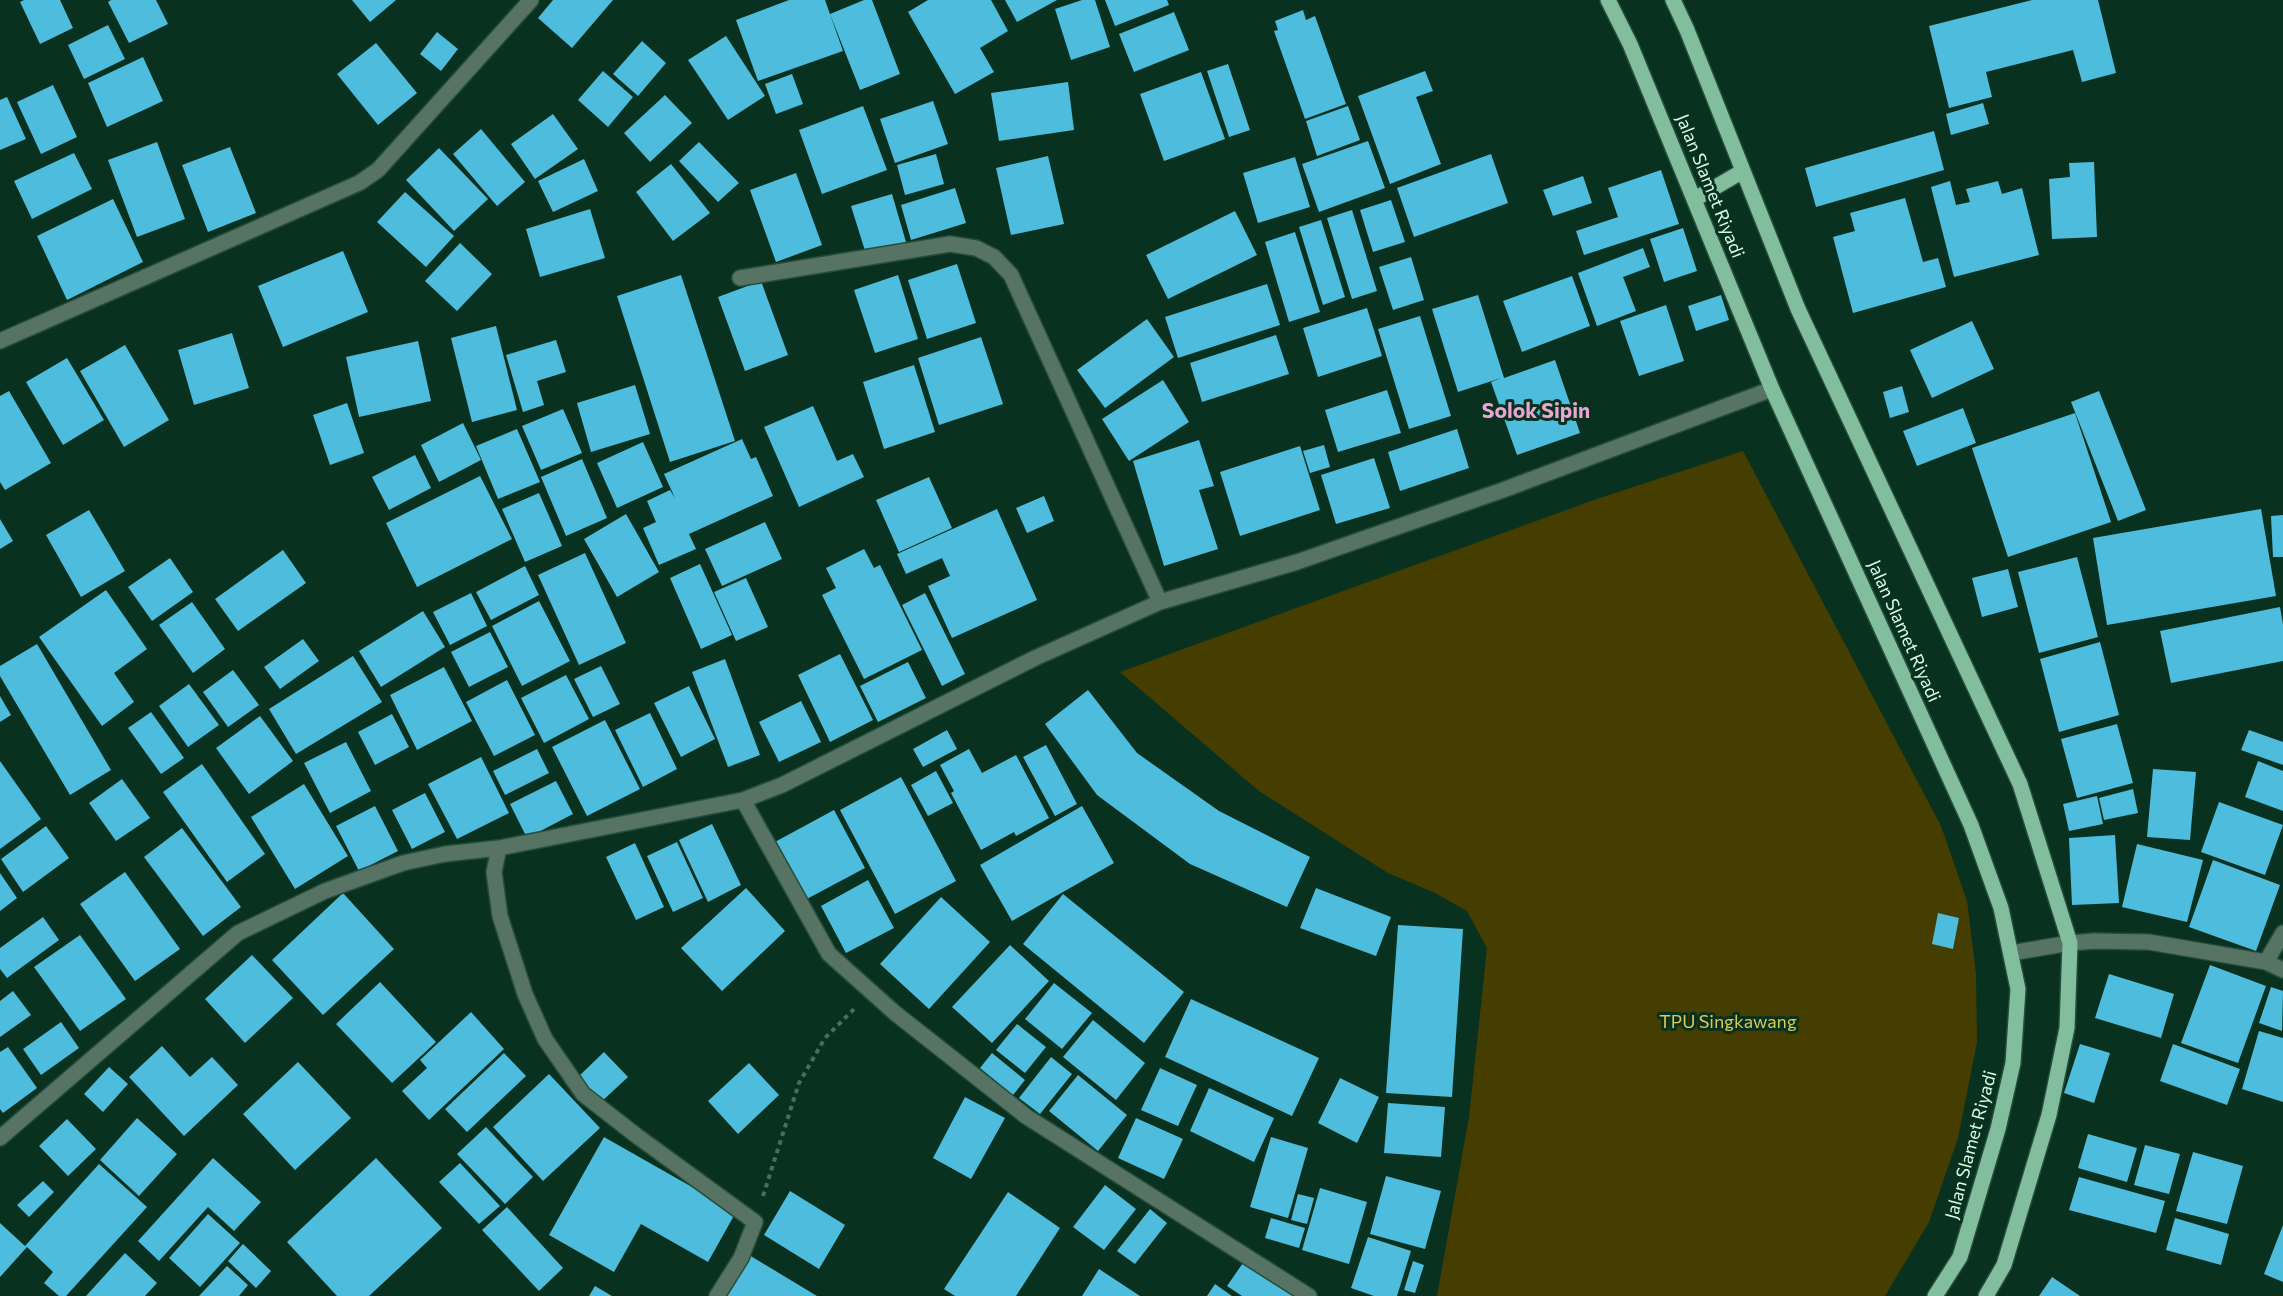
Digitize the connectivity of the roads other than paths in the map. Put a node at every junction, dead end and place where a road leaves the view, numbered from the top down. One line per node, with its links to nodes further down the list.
1 (531, 0): 7 (street)
2 (1608, 0): 5 (main road, Jalan Slamet Riyadi)
3 (1673, 0): 4 (main road, Jalan Slamet Riyadi)
4 (1743, 171): 5 (main road); 13 (main road, Jalan Slamet Riyadi)
5 (1695, 199): 8 (main road, Jalan Slamet Riyadi)
6 (740, 278): 9 (street)
7 (0, 341)
8 (1772, 389): 9 (street); 14 (main road, Jalan Slamet Riyadi)
9 (1160, 602): 10 (street)
10 (742, 800): 11 (street); 19 (street)
11 (500, 848): 17 (street); 18 (street)
12 (2283, 933): 15 (street)
13 (2070, 943): 14 (street); 15 (street); 21 (main road, Jalan Slamet Riyadi)
14 (2011, 953): 20 (main road, Jalan Slamet Riyadi)
15 (2266, 962): 16 (street)
16 (2283, 970)
17 (0, 1138)
18 (717, 1296)
19 (1309, 1296)
20 (1935, 1296)
21 (1986, 1296)

